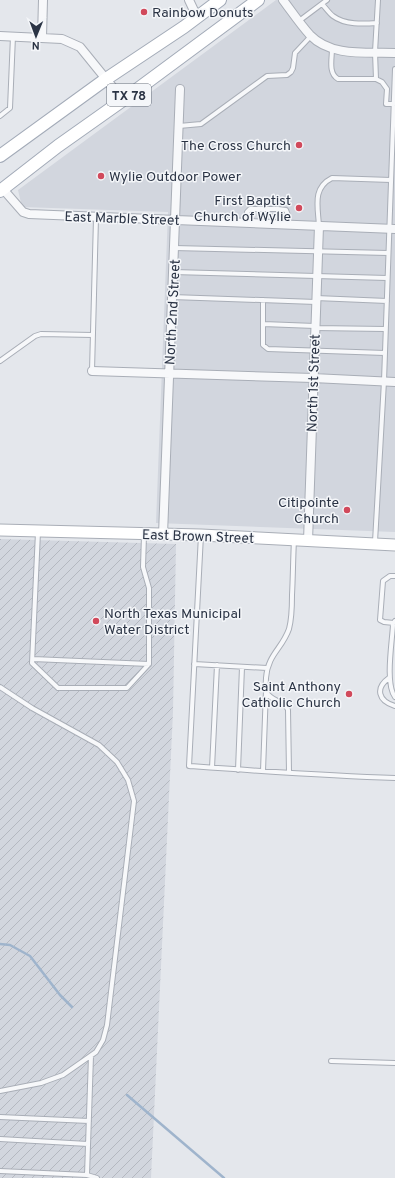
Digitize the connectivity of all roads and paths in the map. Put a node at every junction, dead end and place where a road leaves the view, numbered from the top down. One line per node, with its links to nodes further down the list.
1 (43, 0): 15 (street)
2 (189, 0): 9 (street)
3 (220, 0): 9 (main road, TX 78)
4 (258, 0): 23 (main road, TX 78)
5 (283, 0): 10 (street)
6 (327, 0): 8 (lane)
7 (378, 0): 11 (lane)
8 (322, 4): 10 (lane); 11 (lane)
9 (196, 17): 20 (main road, TX 78)
10 (299, 21): 14 (street)
11 (377, 24): 17 (lane)
12 (0, 36): 13 (street)
13 (13, 36): 15 (street); 25 (lane)
14 (311, 36): 16 (street); 26 (lane)
15 (42, 37): 20 (street)
16 (332, 49): 17 (street); 21 (lane)
17 (375, 52): 18 (street); 21 (lane)
18 (395, 53)
19 (395, 69): 24 (lane)
20 (106, 79): 23 (street); 27 (main road, TX 78)
21 (376, 79): 24 (lane)
22 (180, 90): 26 (street, North 2nd Street)
23 (123, 100): 29 (main road, TX 78)
24 (394, 104): 28 (lane)
25 (0, 116)
26 (179, 126): 31 (street, North 2nd Street)
27 (0, 156)
28 (391, 180): 34 (lane); 35 (lane)
29 (1, 190): 30 (street, East Marble Street)
30 (96, 218): 31 (street, East Marble Street); 49 (lane)
31 (176, 221): 32 (street, East Marble Street); 36 (street, North 2nd Street)
32 (247, 223): 33 (street, East Marble Street); 33 (lane)
33 (288, 225): 34 (street, East Marble Street)
34 (319, 226): 35 (street, East Marble Street); 37 (street, North 1st Street)
35 (392, 229): 38 (lane)
36 (174, 248): 37 (lane); 39 (street, North 2nd Street)
37 (318, 252): 38 (lane); 40 (street, North 1st Street)
38 (388, 253): 41 (lane)
39 (173, 272): 40 (lane); 42 (street, North 2nd Street)
40 (317, 277): 41 (lane); 44 (street, North 1st Street)
41 (387, 278): 45 (lane)
42 (172, 297): 43 (lane); 54 (street, North 2nd Street)
43 (263, 300): 44 (lane); 46 (lane)
44 (316, 300): 45 (lane); 47 (street, North 1st Street)
45 (387, 301): 48 (lane)
46 (263, 324): 47 (lane); 50 (lane)
47 (315, 327): 48 (lane); 50 (street, North 1st Street)
48 (386, 329): 51 (lane)
49 (93, 335): 52 (lane); 53 (lane)
50 (314, 350): 51 (lane); 55 (street, North 1st Street)
51 (385, 352): 56 (lane)
52 (0, 361)
53 (92, 371): 54 (street)
54 (169, 373): 55 (street); 61 (street, North 2nd Street)
55 (312, 378): 56 (street); 64 (street, North 1st Street)
56 (384, 381): 57 (street); 65 (lane)
57 (395, 382)
58 (0, 530): 59 (main road, East Brown Street)
59 (38, 532): 60 (main road, East Brown Street); 69 (lane)
60 (144, 535): 61 (main road, East Brown Street); 70 (lane)
61 (163, 535): 62 (main road, East Brown Street)
62 (201, 536): 63 (main road, East Brown Street); 71 (lane)
63 (294, 540): 64 (main road, East Brown Street); 74 (lane)
64 (308, 541): 65 (main road, East Brown Street)
65 (374, 544): 66 (main road, East Brown Street)
66 (395, 545)
67 (395, 576): 68 (lane)
68 (395, 622): 75 (lane)
69 (32, 659): 70 (lane); 70 (lane)
70 (149, 664)
71 (194, 664): 72 (lane); 80 (lane)
72 (216, 665): 73 (lane); 80 (lane)
73 (242, 667): 74 (lane); 81 (lane)
74 (267, 668): 77 (lane)
75 (389, 678): 78 (lane); 79 (lane)
76 (0, 687): 85 (lane)
77 (266, 688): 82 (lane); 83 (lane)
78 (395, 697)
79 (395, 706)
80 (212, 768): 81 (lane)
81 (238, 770): 82 (lane)
82 (263, 771): 83 (lane)
83 (289, 772): 84 (lane)
84 (395, 778)
85 (91, 1056): 88 (lane); 90 (lane)
86 (331, 1061): 87 (lane)
87 (395, 1063)
88 (0, 1091)
89 (0, 1117): 90 (lane)
90 (89, 1121): 92 (lane)
91 (0, 1139): 92 (lane)
92 (88, 1144): 94 (lane)
93 (0, 1171): 94 (lane)
94 (87, 1175): 95 (lane)
95 (97, 1178)

